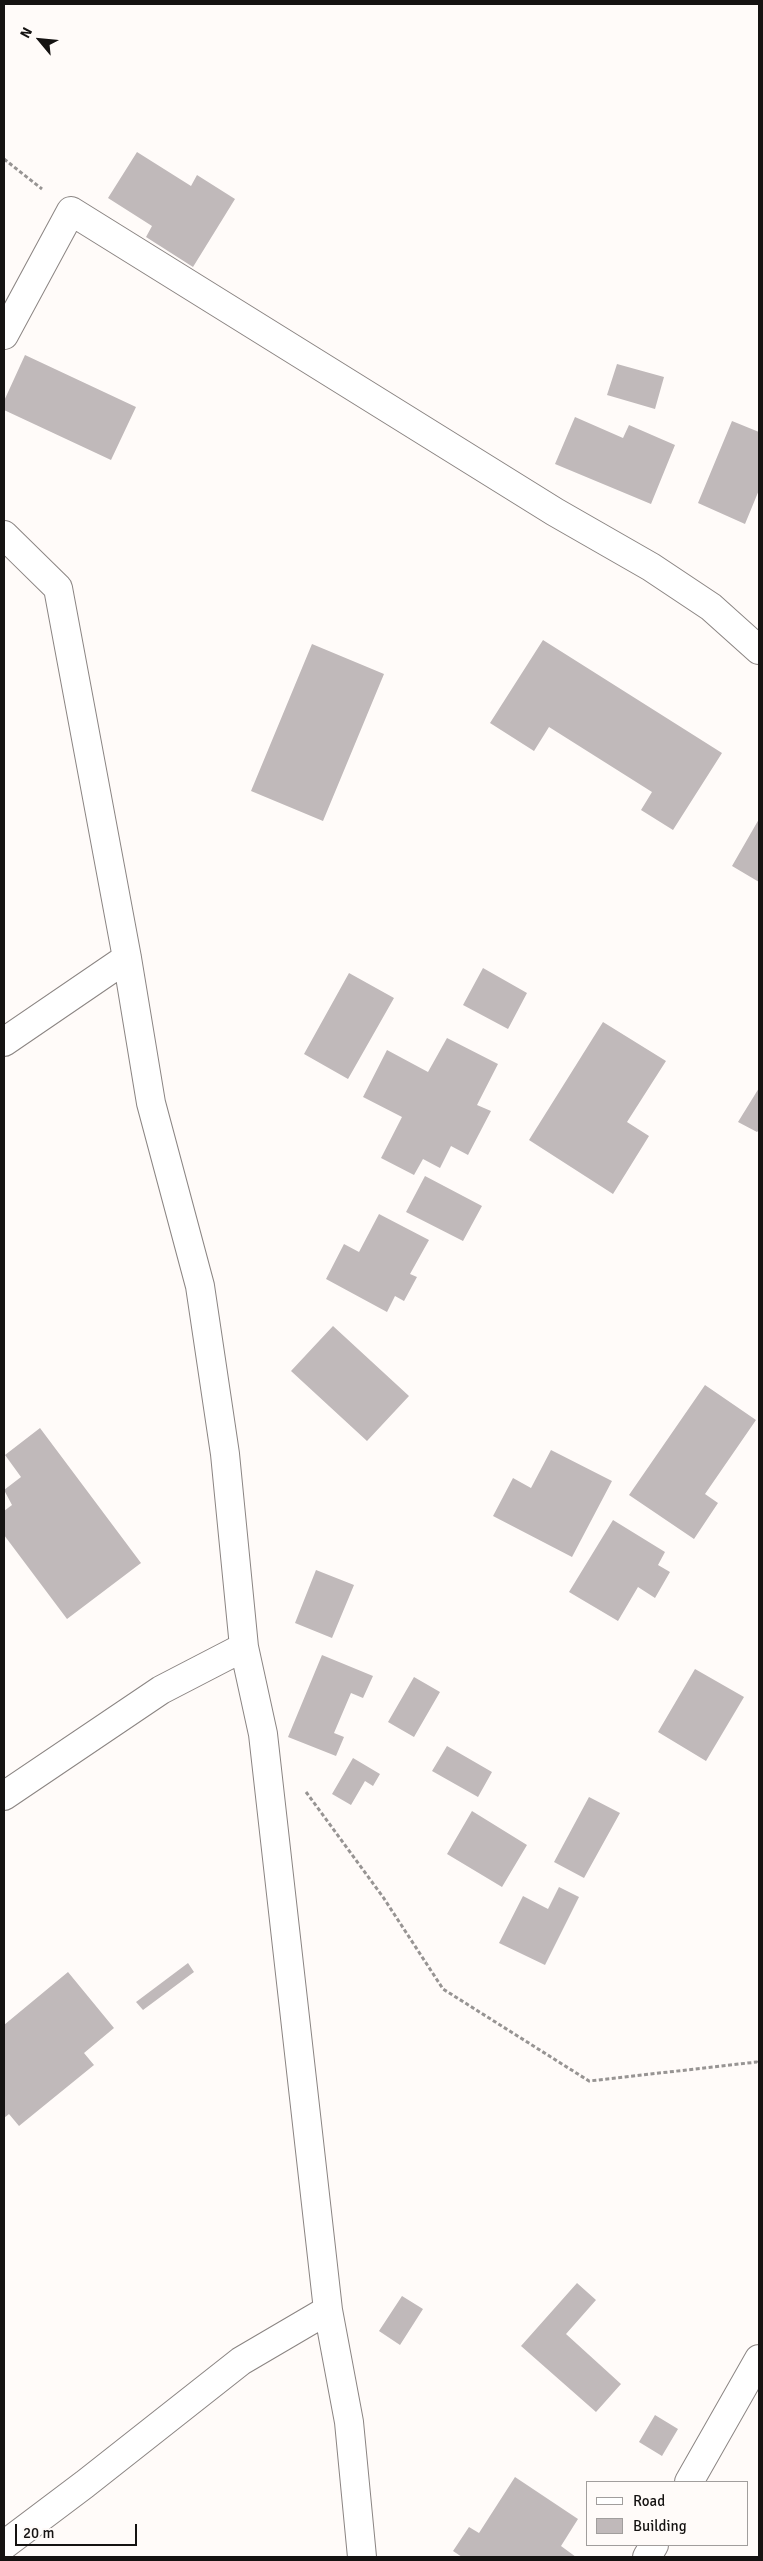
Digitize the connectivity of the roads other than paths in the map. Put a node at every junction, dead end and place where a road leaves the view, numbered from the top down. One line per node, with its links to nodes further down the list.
1 (4, 335): 3 (street)
2 (4, 535): 4 (street)
3 (759, 650)
4 (127, 958): 5 (street); 6 (street)
5 (4, 1042)
6 (244, 1647): 7 (street); 8 (street)
7 (4, 1796)
8 (328, 2310): 11 (street); 13 (street)
9 (759, 2359): 10 (street)
10 (691, 2481)
11 (4, 2545)
12 (653, 2546): 14 (street)
13 (362, 2557)
14 (647, 2557)

